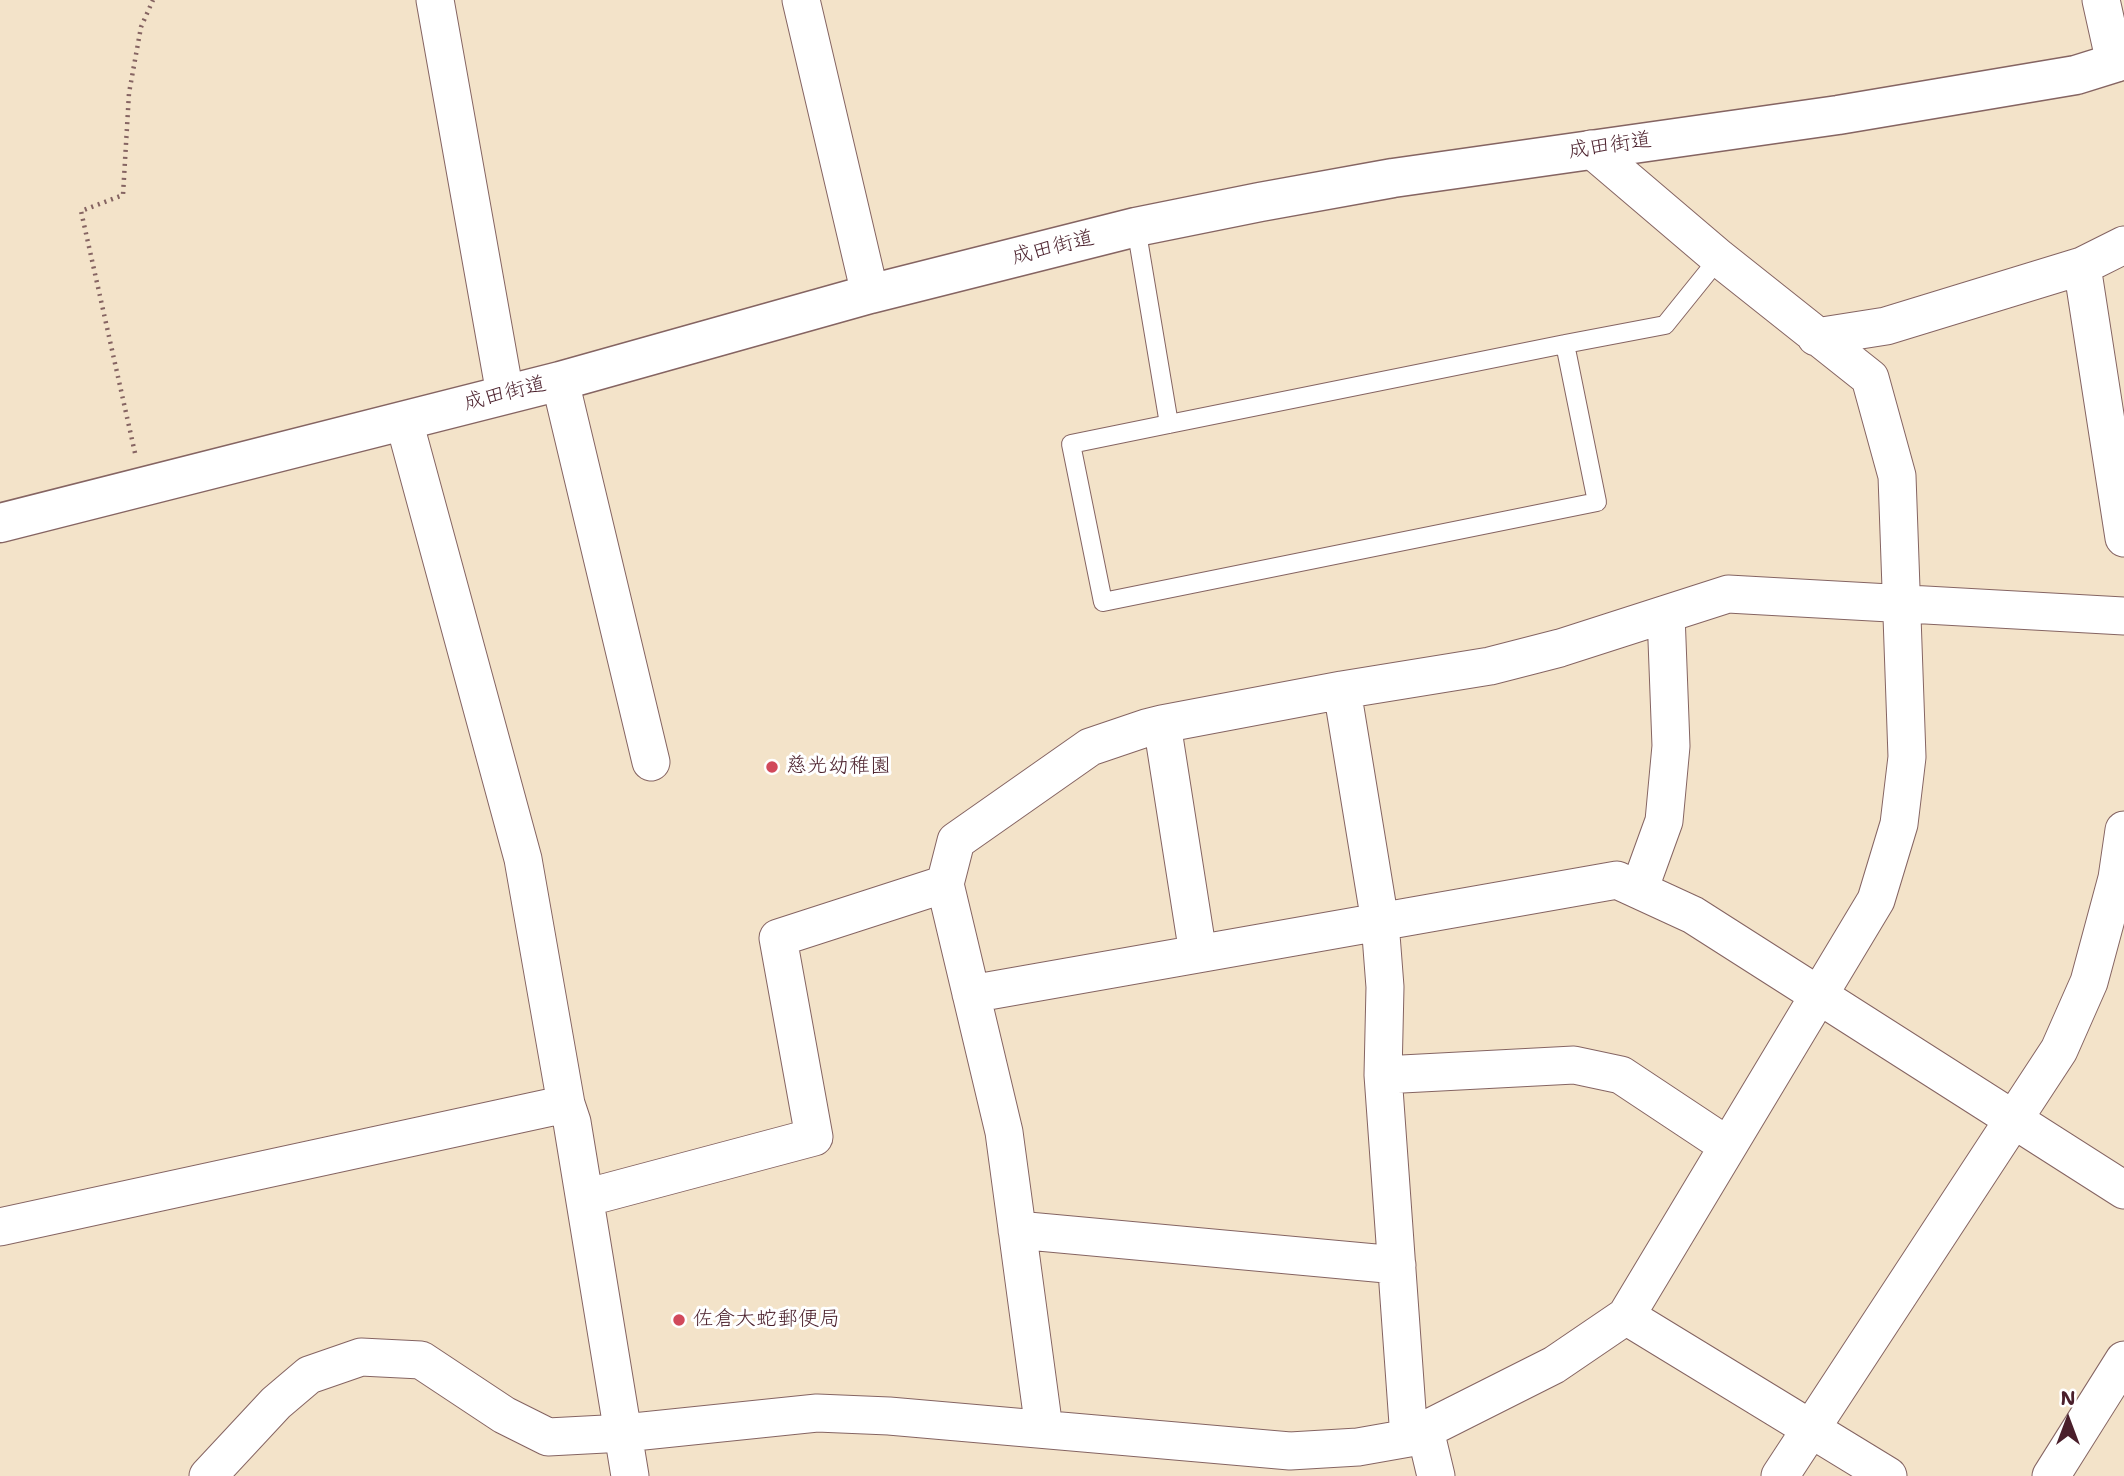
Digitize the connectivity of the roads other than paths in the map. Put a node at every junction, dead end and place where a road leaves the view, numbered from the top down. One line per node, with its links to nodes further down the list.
1 (435, 0): 14 (street)
2 (801, 0): 10 (street)
3 (2101, 0): 4 (street)
4 (2119, 61): 5 (street, 成田街道)
5 (1591, 149): 6 (street, 成田街道); 8 (street)
6 (1136, 227): 10 (street, 成田街道); 16 (lane)
7 (2124, 246): 9 (street)
8 (1719, 258): 11 (street); 12 (lane)
9 (2082, 266): 11 (street); 18 (street)
10 (870, 293): 13 (street, 成田街道)
11 (1816, 337): 19 (street)
12 (1565, 344): 16 (lane); 16 (lane)
13 (559, 381): 14 (street, 成田街道); 24 (street)
14 (505, 394): 15 (street, 成田街道)
15 (404, 421): 17 (street, 成田街道); 33 (street)
16 (1168, 424)
17 (0, 523)
18 (2124, 538)
19 (1902, 603): 20 (street); 21 (street); 31 (street)
20 (1666, 614): 22 (street); 27 (street)
21 (2124, 616)
22 (1342, 690): 23 (street); 28 (street)
23 (1162, 724): 26 (street); 29 (street)
24 (651, 762)
25 (2124, 830): 34 (street)
26 (944, 884): 30 (street); 37 (street)
27 (1639, 890): 28 (street); 31 (street)
28 (1380, 922): 29 (street); 32 (street)
29 (1198, 954): 30 (street)
30 (971, 994): 39 (street)
31 (1819, 995): 34 (street); 35 (street)
32 (1383, 1075): 35 (street); 40 (street)
33 (566, 1104): 37 (street); 38 (street)
34 (2013, 1119): 36 (street); 44 (street)
35 (1728, 1146): 41 (street)
36 (2124, 1190)
37 (585, 1198): 45 (street)
38 (0, 1227)
39 (1017, 1230): 40 (street); 43 (street)
40 (1397, 1265): 46 (street)
41 (1626, 1315): 44 (street); 46 (street)
42 (2122, 1368): 52 (street)
43 (1044, 1429): 45 (street); 46 (street)
44 (1811, 1429): 50 (street); 51 (street)
45 (624, 1433): 47 (street); 48 (street)
46 (1417, 1434): 49 (street)
47 (208, 1476)
48 (630, 1476)
49 (1436, 1476)
50 (1780, 1476)
51 (1888, 1476)
52 (2051, 1476)

